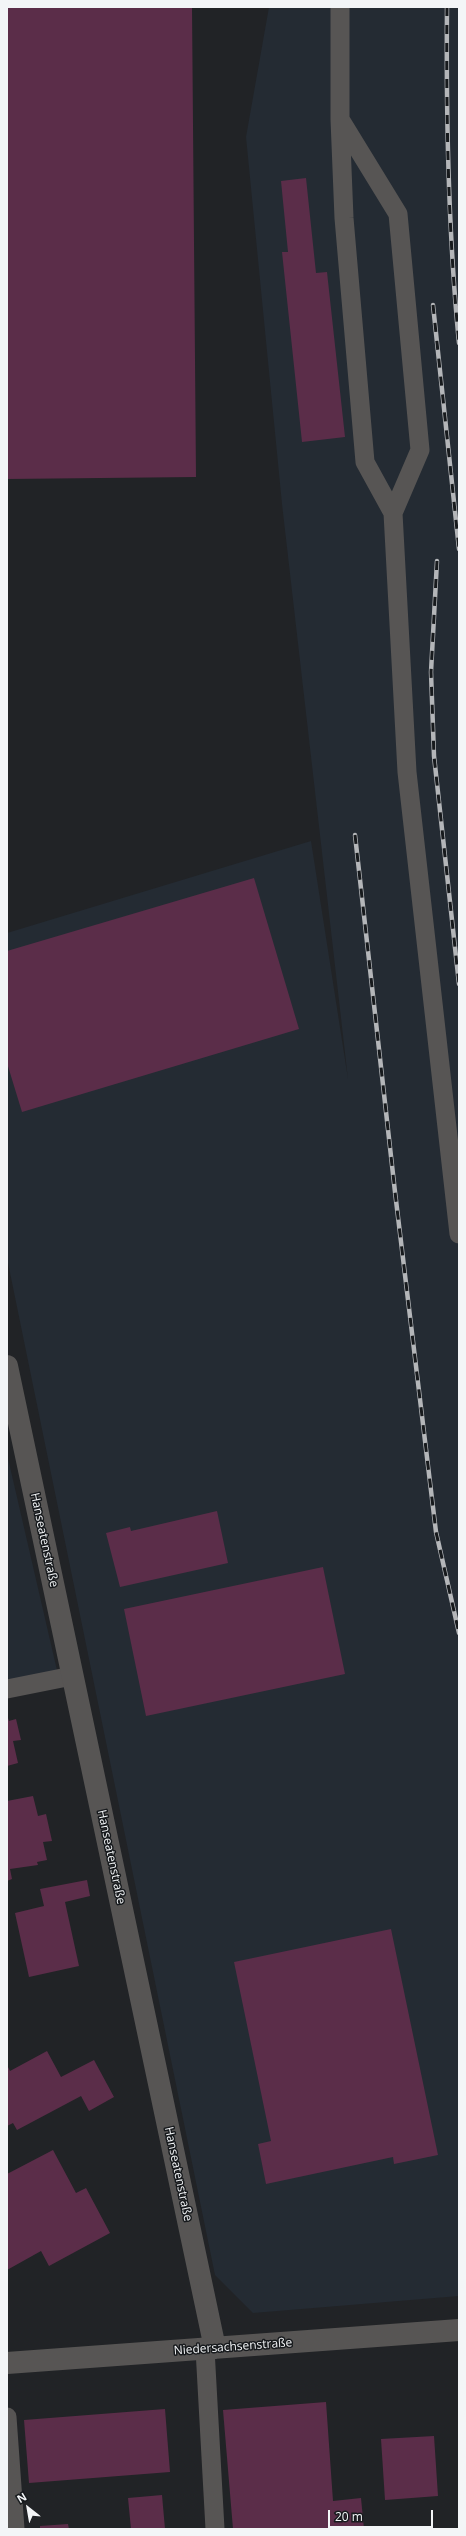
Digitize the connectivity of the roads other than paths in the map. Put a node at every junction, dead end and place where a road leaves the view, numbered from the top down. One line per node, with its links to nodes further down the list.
1 (340, 7): 2 (lane)
2 (340, 119): 3 (lane); 3 (lane)
3 (393, 513): 4 (lane)
4 (459, 1234)
5 (7, 1366): 6 (street, Hanseatenstraße)
6 (72, 1676): 7 (lane); 9 (street, Hanseatenstraße)
7 (7, 1688)
8 (459, 2330): 9 (street, Niedersachsenstraße)
9 (210, 2348): 10 (street, Niedersachsenstraße); 13 (lane)
10 (7, 2363)
11 (7, 2417): 12 (lane)
12 (15, 2529)
13 (215, 2529)

